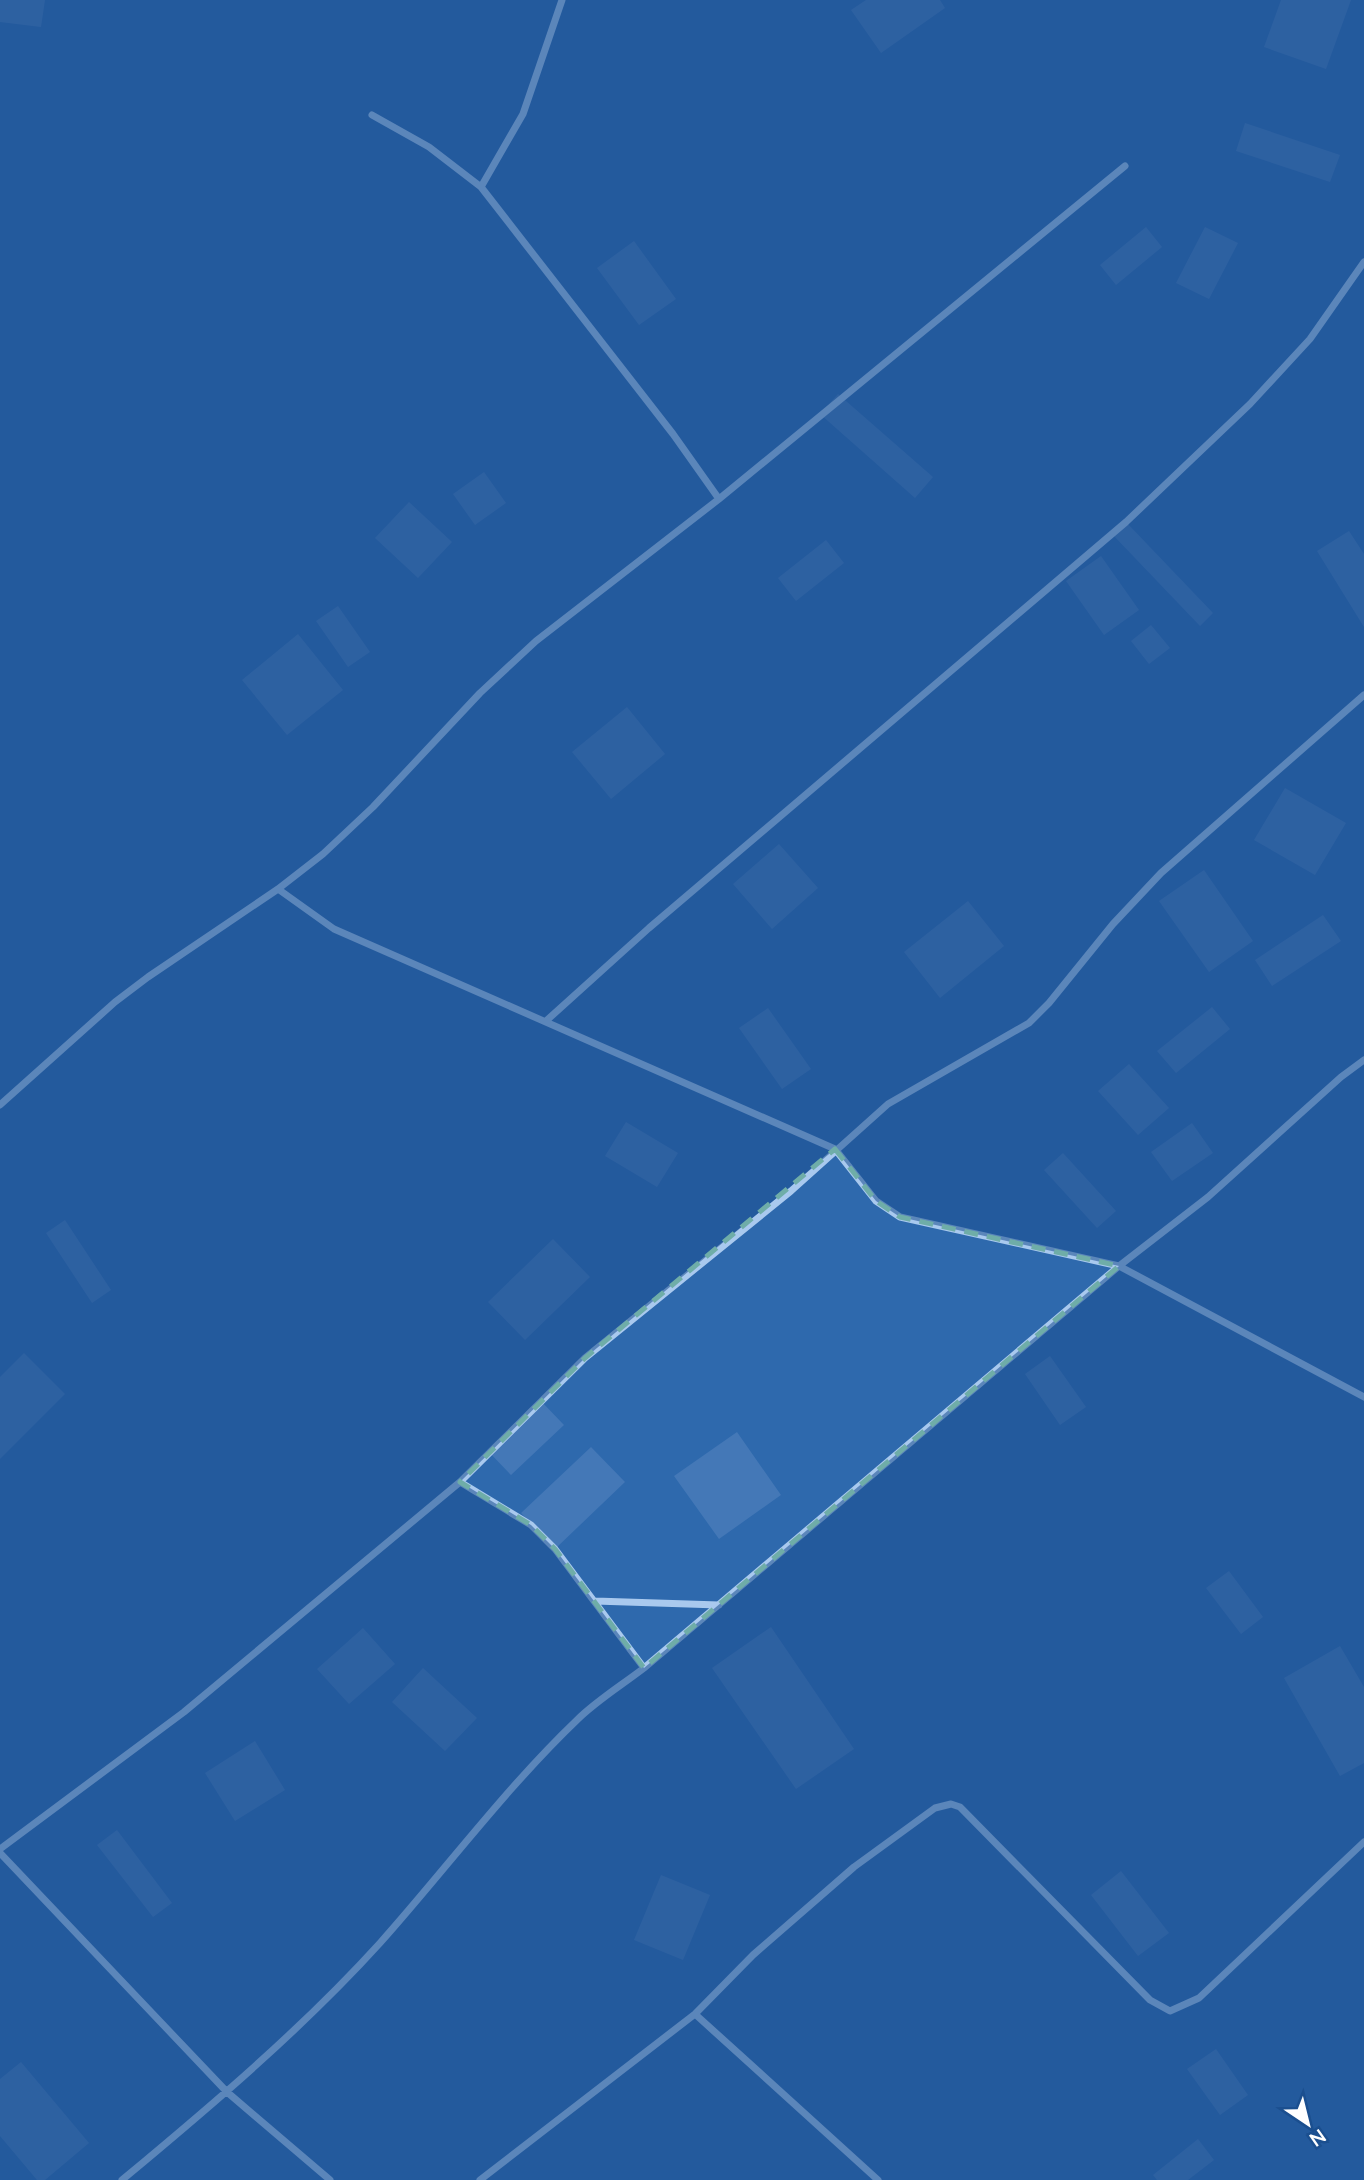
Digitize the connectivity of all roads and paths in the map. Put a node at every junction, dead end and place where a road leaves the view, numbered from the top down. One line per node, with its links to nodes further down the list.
1 (562, 0): 4 (street)
2 (372, 115): 4 (street)
3 (1125, 166): 6 (street)
4 (481, 187): 6 (street)
5 (1364, 262): 9 (street)
6 (719, 499): 8 (street)
7 (1364, 695): 12 (street)
8 (278, 890): 9 (street); 11 (street)
9 (546, 1021): 12 (street)
10 (1364, 1060): 13 (street)
11 (0, 1105)
12 (835, 1149): 13 (street); 15 (street)
13 (1119, 1266): 14 (street); 17 (street)
14 (1364, 1397)
15 (460, 1482): 16 (street); 20 (street)
16 (595, 1601): 17 (street); 18 (street)
17 (719, 1605): 18 (street)
18 (644, 1668): 22 (street)
19 (1364, 1842): 21 (street)
20 (0, 1851): 22 (street)
21 (695, 2014): 25 (street); 26 (street)
22 (227, 2092): 23 (street); 24 (street)
23 (122, 2180)
24 (330, 2180)
25 (480, 2180)
26 (878, 2180)

